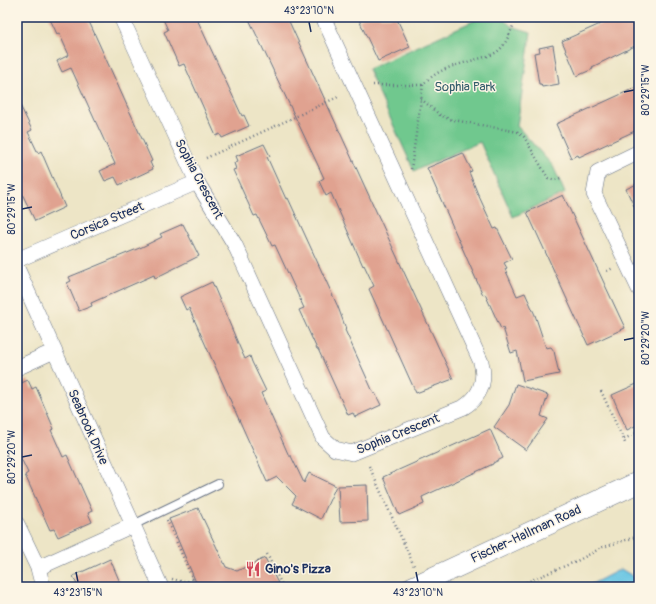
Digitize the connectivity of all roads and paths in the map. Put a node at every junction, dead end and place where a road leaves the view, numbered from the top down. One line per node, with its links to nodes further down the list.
1 (121, 17): 12 (street, Sophia Crescent)
2 (323, 17): 12 (street, Sophia Crescent)
3 (514, 24): 4 (path)
4 (423, 84): 5 (path); 7 (path)
5 (373, 85)
6 (340, 96): 9 (path)
7 (421, 98): 10 (path); 11 (path)
8 (639, 152): 15 (street)
9 (206, 158)
10 (411, 170)
11 (560, 178)
12 (197, 182): 13 (street, Corsica Street)
13 (17, 260)
14 (17, 268): 16 (street, Seabrook Drive)
15 (639, 289)
16 (54, 351): 17 (street); 27 (street, Seabrook Drive)
17 (17, 368)
18 (602, 391): 20 (path)
19 (639, 432): 20 (path)
20 (624, 439): 21 (path)
21 (626, 445)
22 (369, 466): 29 (path)
23 (639, 482): 38 (main road, Fischer-Hallman Road)
24 (218, 484): 27 (lane)
25 (166, 519): 32 (path)
26 (17, 524): 31 (street)
27 (133, 526): 31 (street); 34 (street, Seabrook Drive)
28 (639, 536): 39 (path)
29 (407, 550)
30 (268, 554): 37 (path)
31 (38, 568): 35 (street)
32 (193, 578): 33 (path); 36 (path)
33 (184, 582)
34 (161, 586)
35 (43, 587)
36 (196, 587)
37 (282, 587)
38 (413, 587)
39 (515, 587)

